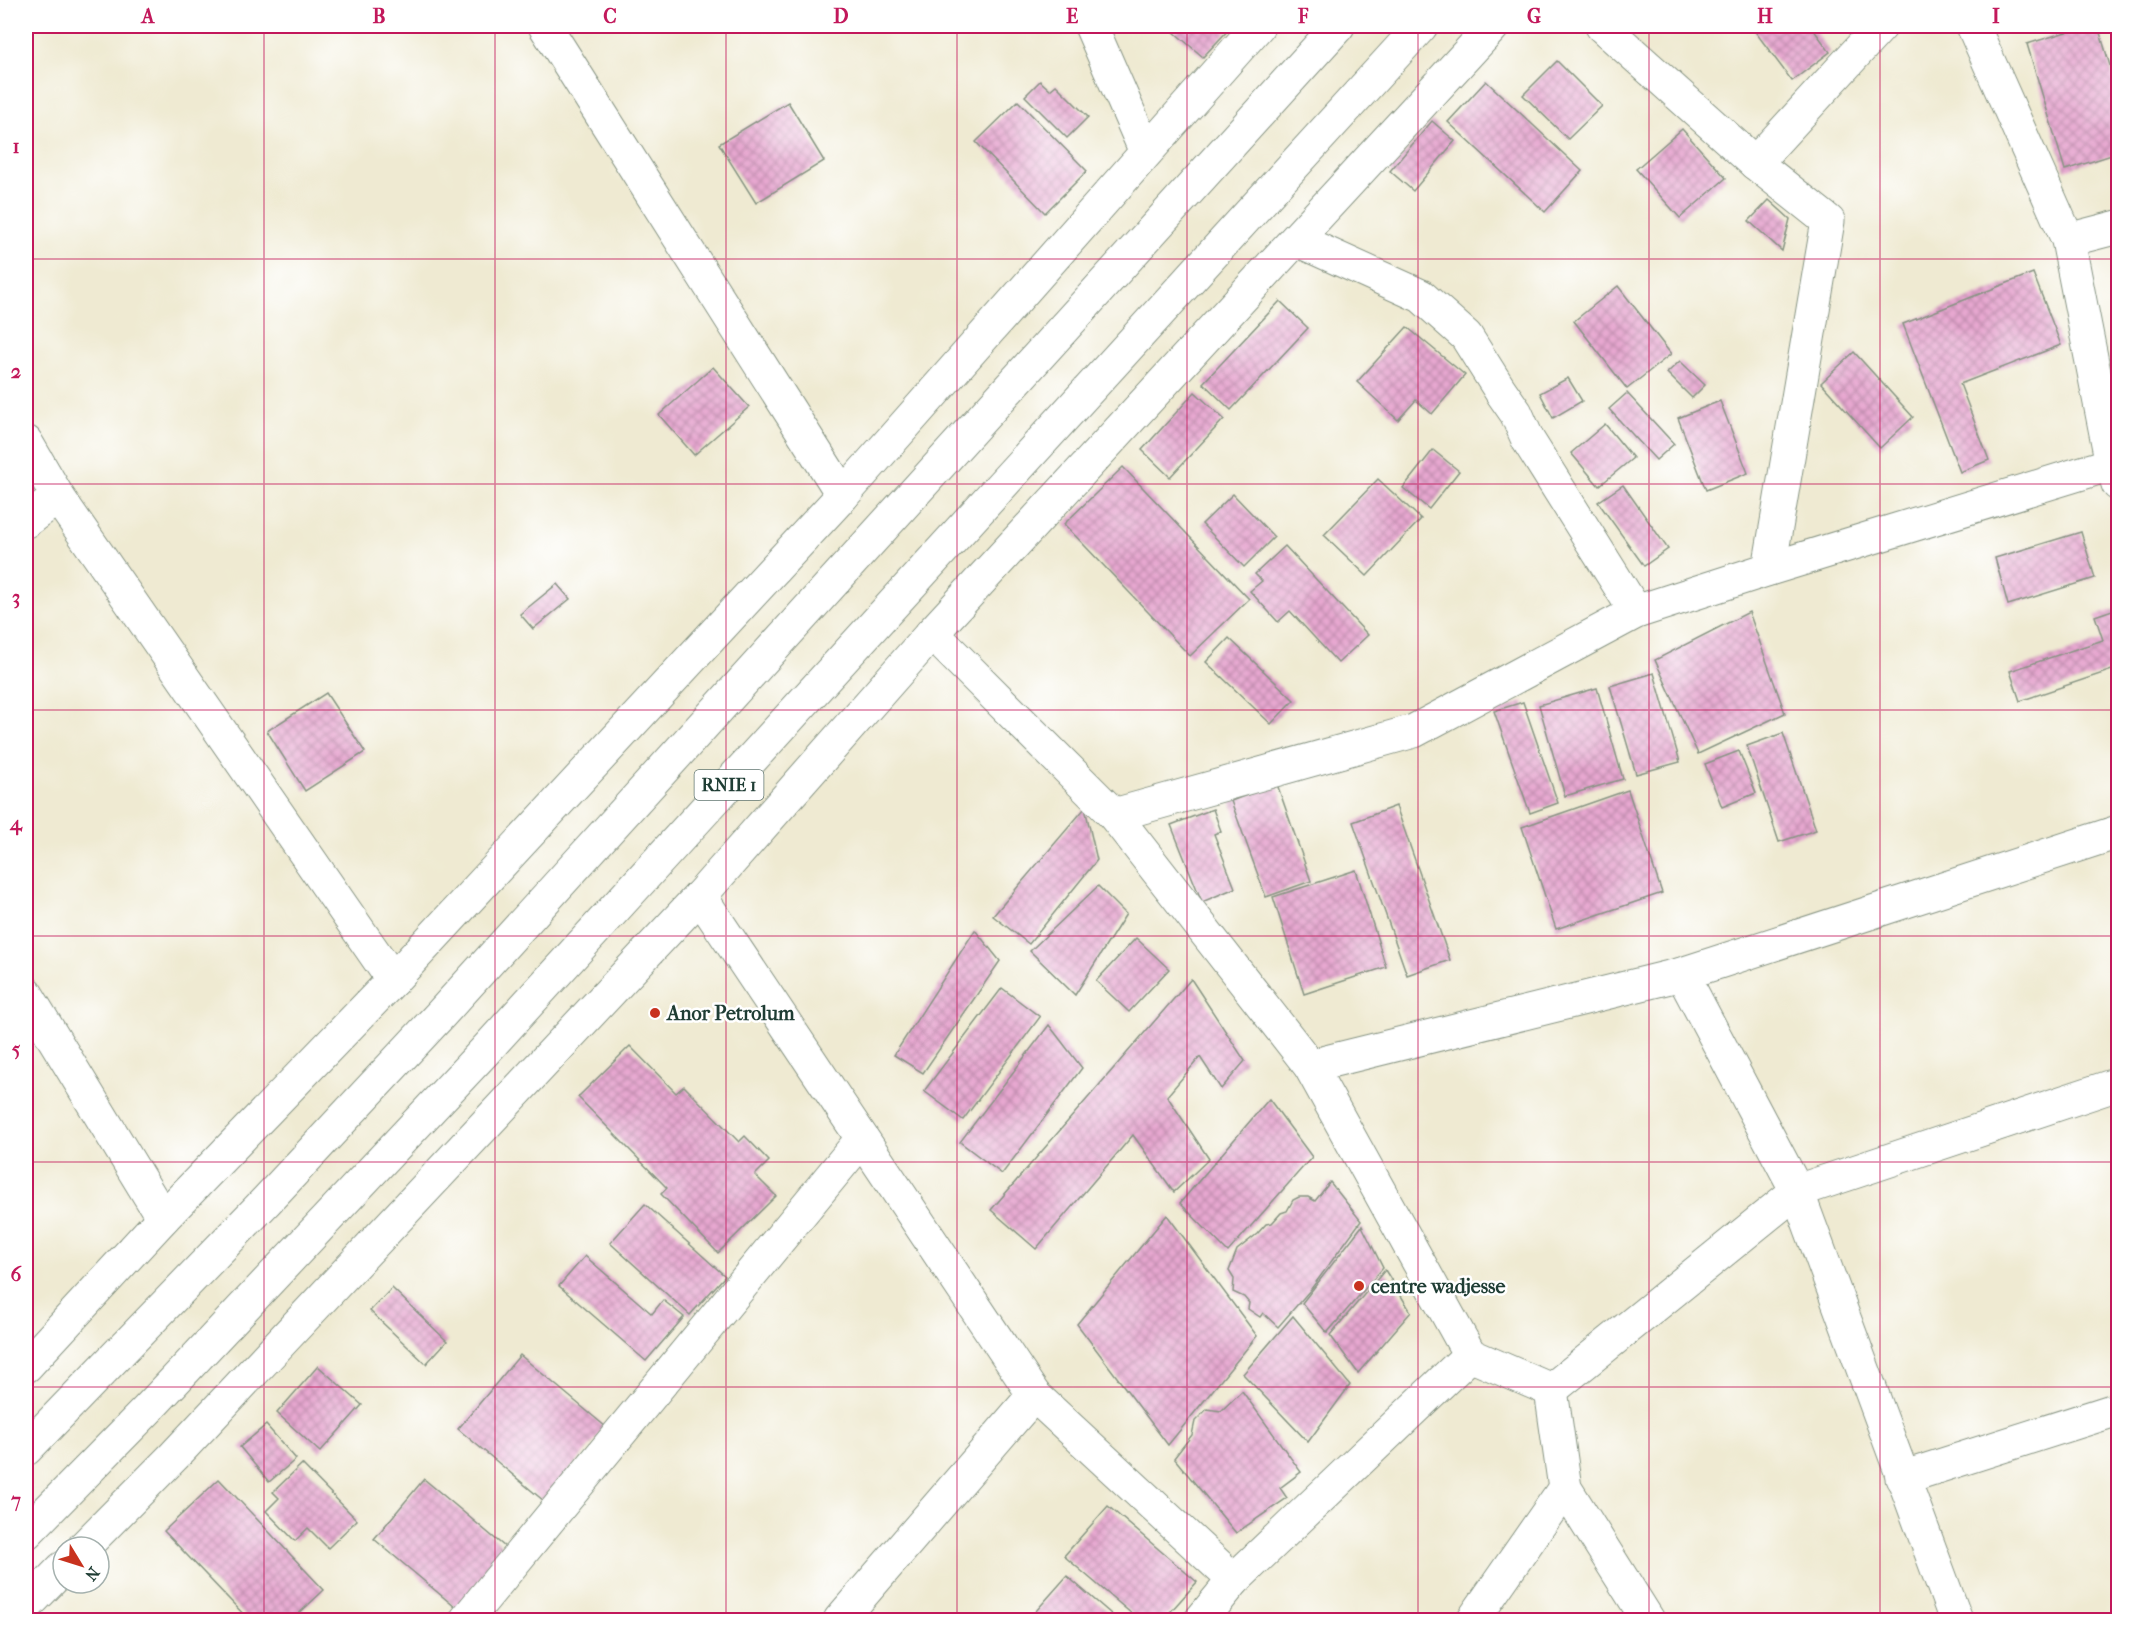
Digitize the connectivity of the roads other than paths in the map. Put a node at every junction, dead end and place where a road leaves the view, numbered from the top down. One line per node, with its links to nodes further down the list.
1 (545, 26): 17 (main road)
2 (1092, 26): 10 (main road)
3 (1258, 26): 10 (main road)
4 (1338, 26): 39 (main road, RNIE 1)
5 (1421, 26): 42 (main road, RNIE 1)
6 (1493, 26): 13 (main road)
7 (1602, 26): 11 (main road)
8 (1881, 26): 11 (main road)
9 (1973, 26): 14 (main road)
10 (1146, 152): 17 (main road)
11 (1755, 163): 20 (main road)
12 (2118, 227): 14 (main road)
13 (1296, 240): 21 (main road); 22 (main road)
14 (2068, 240): 16 (main road)
15 (26, 442): 18 (main road)
16 (2116, 470): 20 (main road)
17 (843, 495): 27 (main road)
18 (58, 497): 19 (main road); 27 (main road)
19 (26, 521)
20 (1769, 569): 21 (main road)
21 (1636, 612): 23 (main road)
22 (932, 633): 23 (main road); 25 (main road)
23 (1114, 814): 29 (main road)
24 (2118, 832): 26 (main road)
25 (700, 896): 31 (main road); 43 (main road)
26 (1683, 974): 29 (main road); 32 (main road)
27 (393, 980): 33 (main road)
28 (26, 993): 33 (main road)
29 (1310, 1066): 34 (main road)
30 (2118, 1084): 32 (main road)
31 (862, 1139): 37 (main road); 47 (main road)
32 (1797, 1191): 36 (main road); 40 (main road)
33 (163, 1218): 35 (main road)
34 (1470, 1355): 36 (main road); 45 (main road)
35 (26, 1366)
36 (1551, 1390): 41 (main road)
37 (1034, 1395): 45 (main road); 48 (main road)
38 (2118, 1408): 40 (main road)
39 (26, 1449)
40 (1902, 1478): 52 (main road)
41 (1565, 1488): 50 (main road); 51 (main road)
42 (26, 1533)
43 (96, 1535)
44 (51, 1580): 46 (main road)
45 (1233, 1580): 49 (main road)
46 (26, 1606)
47 (466, 1620)
48 (840, 1620)
49 (1201, 1620)
50 (1473, 1620)
51 (1648, 1620)
52 (1956, 1620)

